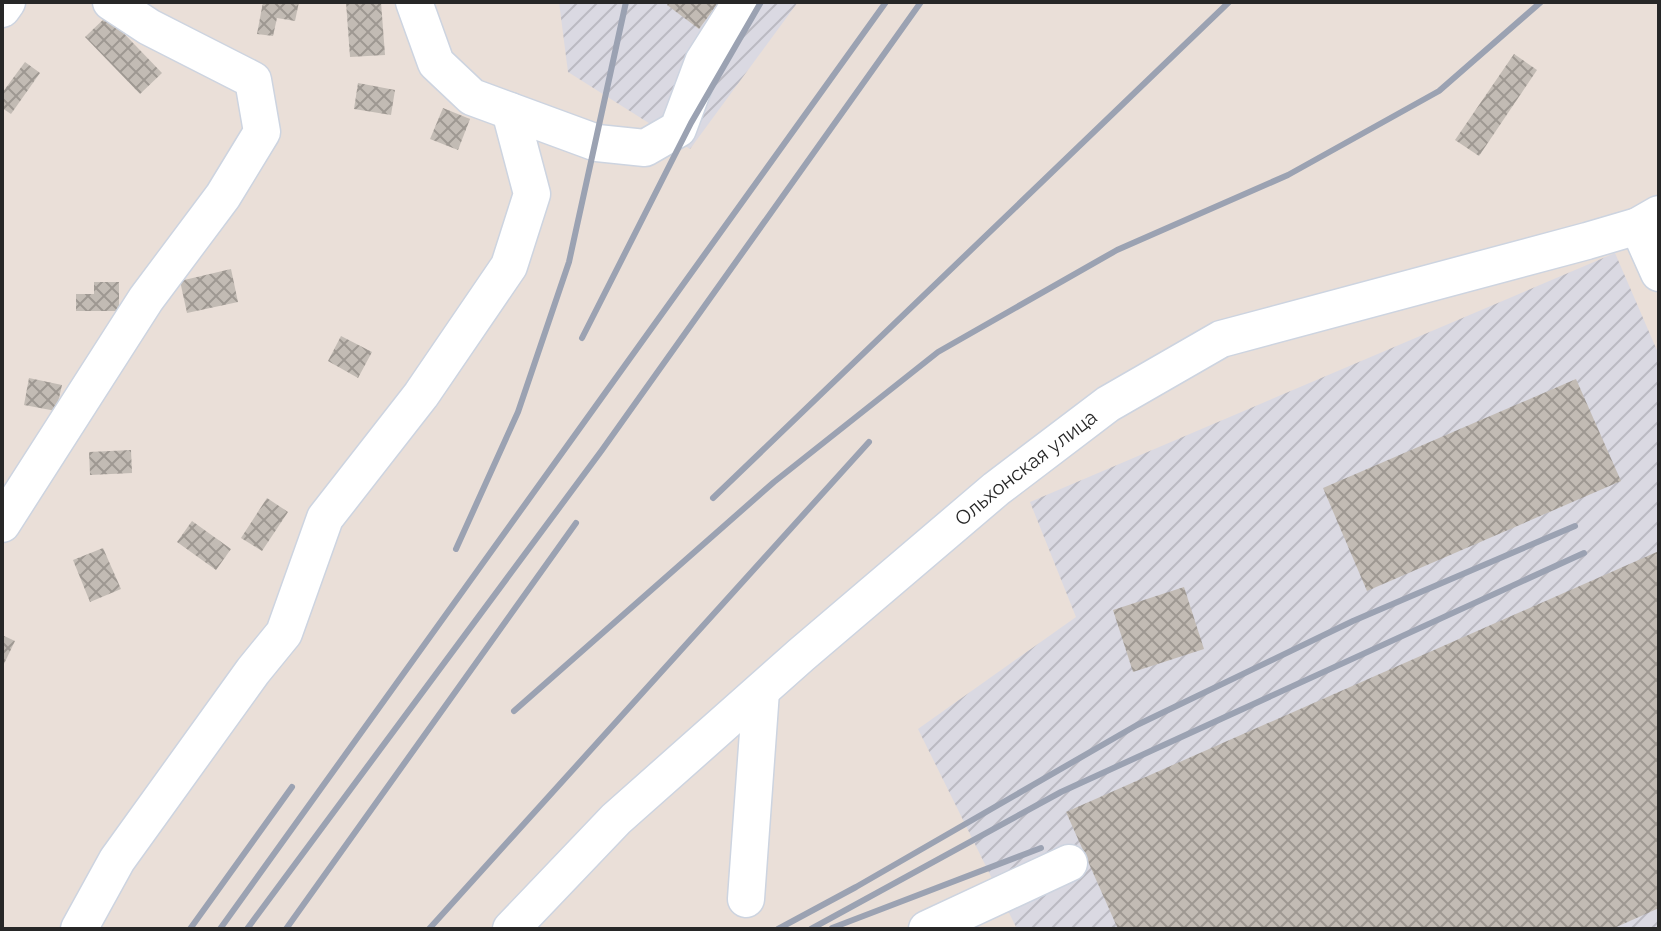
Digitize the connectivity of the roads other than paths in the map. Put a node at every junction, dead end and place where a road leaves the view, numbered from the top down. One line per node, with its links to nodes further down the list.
1 (7, 2): 5 (street)
2 (111, 2): 9 (street)
3 (414, 2): 6 (street)
4 (741, 2): 6 (street)
5 (2, 9)
6 (510, 111): 13 (street)
7 (1652, 225): 8 (street); 10 (street, Ольхонская улица)
8 (1659, 273)
9 (2, 524)
10 (761, 691): 12 (street); 14 (street, Ольхонская улица)
11 (1069, 863): 15 (street)
12 (746, 899)
13 (79, 929)
14 (511, 929)
15 (927, 929)

